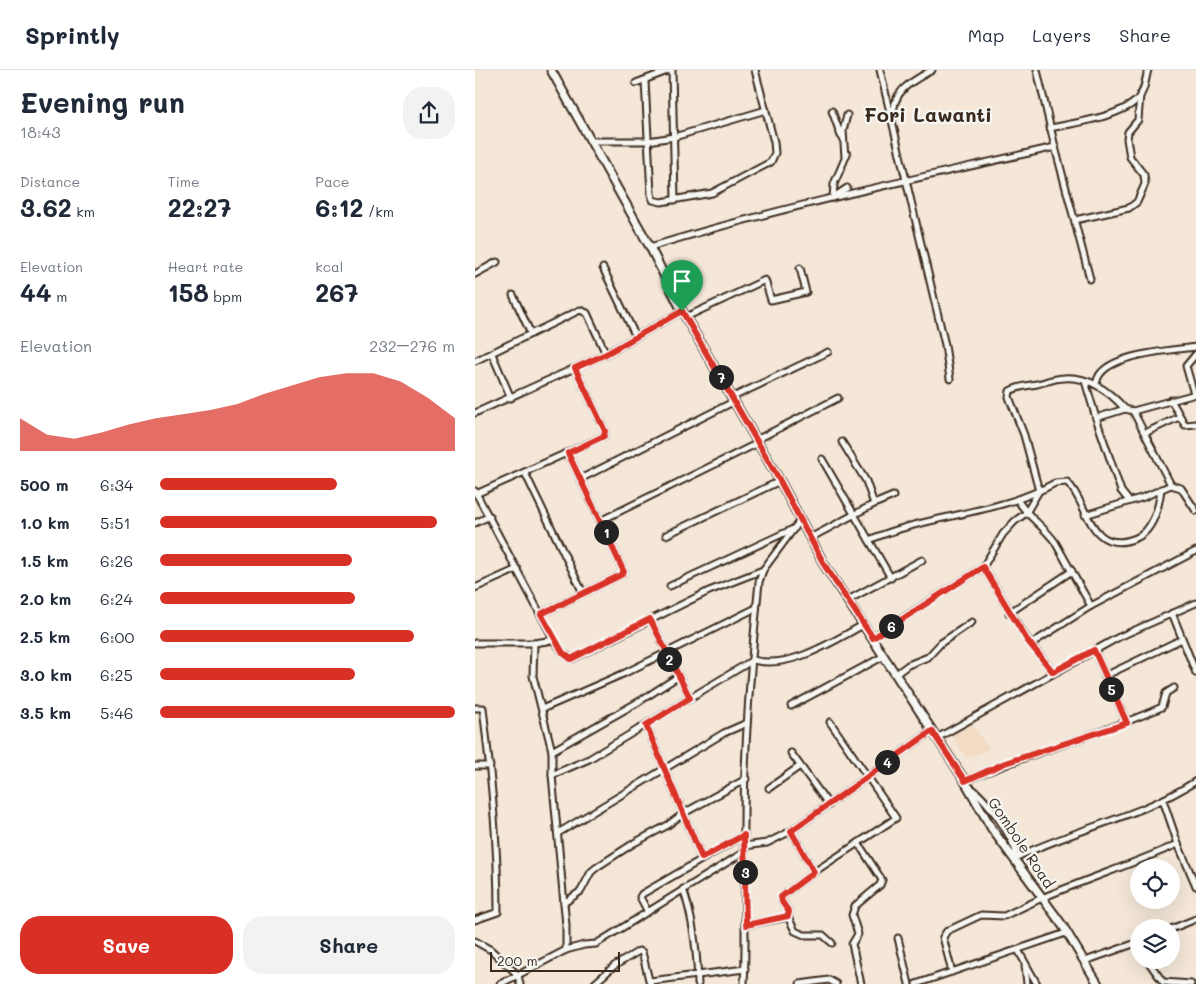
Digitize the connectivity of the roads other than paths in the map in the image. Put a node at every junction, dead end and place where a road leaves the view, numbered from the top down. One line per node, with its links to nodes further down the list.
1 (551, 70): 17 (street, Gombole Road)
2 (671, 70): 8 (street); 16 (street)
3 (755, 70): 11 (street)
4 (880, 70): 14 (street)
5 (932, 70): 14 (street)
6 (1037, 70): 15 (street)
7 (1148, 70): 10 (street)
8 (645, 80): 9 (street); 18 (street)
9 (636, 83)
10 (1140, 95): 15 (street); 25 (street)
11 (766, 110): 16 (street); 24 (street)
12 (832, 111): 19 (street)
13 (847, 115): 19 (street)
14 (893, 127): 21 (street)
15 (1051, 128): 20 (street)
16 (674, 137): 18 (street); 24 (street)
17 (592, 141): 18 (street); 26 (street, Gombole Road)
18 (648, 141): 24 (street)
19 (843, 144): 23 (street)
20 (1055, 147): 21 (street); 25 (street)
21 (908, 182): 23 (street); 43 (street)
22 (847, 188): 23 (street)
23 (833, 198): 26 (street)
24 (675, 200)
25 (1075, 220): 31 (street)
26 (650, 247): 33 (street, Gombole Road)
27 (497, 262): 30 (street)
28 (603, 268): 35 (street)
29 (800, 268): 33 (street)
30 (475, 274)
31 (1090, 279)
32 (513, 295): 34 (street)
33 (684, 314): 35 (street); 49 (street, Gombole Road)
34 (531, 334): 38 (street); 39 (street)
35 (636, 337): 39 (street)
36 (1196, 347): 45 (street)
37 (828, 352): 49 (street)
38 (492, 354): 41 (street); 47 (street)
39 (606, 354): 42 (street)
40 (1196, 354): 46 (street)
41 (475, 361)
42 (575, 368): 47 (street); 60 (street)
43 (949, 380)
44 (1085, 381): 45 (street); 55 (street); 67 (street)
45 (1096, 384): 51 (street)
46 (1195, 394): 50 (street)
47 (511, 398): 53 (street)
48 (838, 398): 58 (street)
49 (734, 399): 58 (street, Gombole Road); 63 (street)
50 (1171, 400): 52 (street); 54 (street)
51 (1125, 409): 52 (street); 55 (street)
52 (1133, 411): 57 (street)
53 (475, 414)
54 (1179, 417): 56 (street); 57 (street)
55 (1096, 418): 71 (street)
56 (1196, 424)
57 (1145, 433): 65 (street)
58 (757, 441): 64 (street, Gombole Road); 79 (street)
59 (842, 442): 72 (street)
60 (568, 453): 62 (street); 63 (street)
61 (821, 459): 75 (street)
62 (525, 473): 68 (street); 94 (street)
63 (580, 479): 79 (street)
64 (780, 481): 78 (street, Gombole Road); 82 (street)
65 (1171, 484): 66 (street); 73 (street)
66 (1161, 489): 71 (street); 76 (street)
67 (1039, 491): 70 (street); 74 (street); 76 (street)
68 (476, 493): 77 (street)
69 (893, 496): 72 (street)
70 (1017, 499): 74 (street); 84 (street)
71 (1129, 501): 76 (street)
72 (874, 504): 75 (street)
73 (1196, 511)
74 (1026, 513): 87 (street); 90 (street)
75 (855, 515): 83 (street); 84 (street)
76 (1085, 515)
77 (490, 516): 80 (street); 88 (street)
78 (801, 519): 81 (street); 83 (street, Gombole Road)
79 (601, 521): 94 (street)
80 (475, 523)
81 (796, 528): 89 (street); 92 (street)
82 (666, 535)
83 (810, 538): 95 (street, Gombole Road)
84 (869, 540): 91 (street)
85 (1196, 551): 97 (street)
86 (923, 560): 91 (street)
87 (983, 567): 99 (street); 105 (street)
88 (517, 569): 93 (street); 101 (street)
89 (763, 570): 98 (street); 102 (street)
90 (1072, 571): 97 (street); 99 (street)
91 (891, 578): 95 (street)
92 (670, 586)
93 (475, 588)
94 (583, 593): 101 (street)
95 (848, 600): 104 (street, Gombole Road)
96 (1196, 603): 100 (street)
97 (1091, 606): 110 (street)
98 (756, 608): 112 (street); 114 (street)
99 (1009, 613): 110 (street)
100 (1172, 613): 107 (street); 111 (street)
101 (541, 614): 106 (street)
102 (650, 619): 106 (street); 112 (street)
103 (972, 622): 117 (street)
104 (863, 625): 105 (street, Gombole Road); 114 (street)
105 (873, 638): 113 (street, Gombole Road)
106 (554, 640): 109 (street)
107 (1182, 640): 116 (street); 119 (street)
108 (475, 642): 109 (street)
109 (534, 643): 124 (street)
110 (1031, 644): 115 (street)
111 (1094, 650): 115 (street); 119 (street)
112 (666, 653): 118 (street); 124 (street)
113 (884, 656): 117 (street, Gombole Road); 122 (street)
114 (753, 660): 121 (street); 126 (street)
115 (1053, 672): 129 (street)
116 (1196, 673)
117 (896, 674): 129 (street, Gombole Road)
118 (679, 676): 121 (street); 130 (street)
119 (1105, 676): 127 (street)
120 (1174, 688): 127 (street)
121 (690, 698): 128 (street)
122 (791, 706)
123 (475, 708): 133 (street)
124 (542, 709): 130 (street)
125 (830, 722): 137 (street)
126 (747, 723): 135 (street); 138 (street)
127 (1127, 723): 140 (street)
128 (646, 725): 135 (street); 136 (street)
129 (935, 734): 137 (street); 140 (street, Gombole Road)
130 (551, 751): 136 (street)
131 (791, 753): 134 (street)
132 (475, 766): 133 (street)
133 (490, 766): 161 (street)
134 (800, 766): 141 (street); 143 (street)
135 (665, 768): 144 (street); 146 (street)
136 (551, 775): 146 (street)
137 (867, 776): 143 (street); 148 (street)
138 (746, 779): 144 (street); 147 (street)
139 (1196, 781): 142 (street)
140 (966, 782): 152 (street, Gombole Road)
141 (769, 788)
142 (1163, 800): 149 (street); 152 (street)
143 (829, 804): 145 (street)
144 (684, 813): 151 (street); 157 (street)
145 (791, 831): 150 (street); 153 (street)
146 (557, 832): 157 (street)
147 (744, 835): 150 (street); 151 (street)
148 (858, 843): 153 (street); 186 (street)
149 (1178, 844): 154 (street); 156 (street)
150 (744, 849): 155 (street); 162 (street)
151 (702, 858): 158 (street)
152 (1015, 858): 156 (street, Gombole Road)
153 (814, 872): 159 (street)
154 (1196, 886)
155 (683, 888): 158 (street); 177 (street)
156 (1042, 898): 164 (street, Gombole Road); 175 (street)
157 (564, 902): 169 (street)
158 (648, 912): 169 (street)
159 (788, 916): 162 (street); 167 (street)
160 (1196, 919): 163 (street)
161 (475, 920)
162 (746, 925): 173 (street)
163 (1180, 925)
164 (1066, 933): 170 (street); 171 (street, Gombole Road)
165 (898, 938): 187 (street)
166 (475, 941): 176 (street)
167 (832, 943)
168 (1130, 945): 171 (street)
169 (566, 950): 176 (street)
170 (1018, 950): 172 (street); 175 (street)
171 (1085, 961): 191 (street, Gombole Road)
172 (1025, 962): 189 (street); 190 (street)
173 (745, 969): 177 (street); 183 (street)
174 (1154, 969): 192 (street)
175 (952, 972): 188 (street)
176 (518, 975): 179 (street); 180 (street)
177 (698, 976): 178 (street); 182 (street)
178 (650, 983): 181 (street)
179 (500, 984)
180 (520, 984)
181 (594, 984)
182 (699, 984)
183 (744, 984)
184 (800, 984): 185 (street)
185 (836, 984)
186 (861, 984)
187 (909, 984)
188 (916, 984)
189 (1027, 984)
190 (1037, 984)
191 (1098, 984)
192 (1191, 984)

